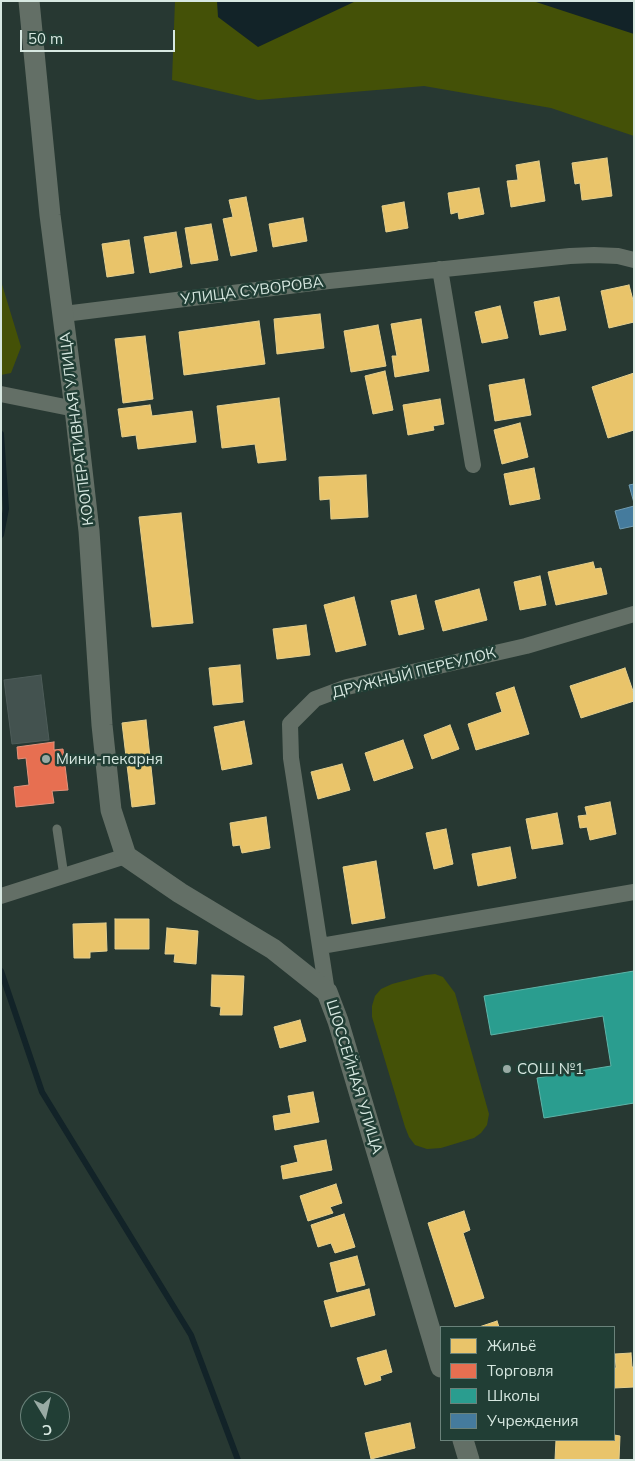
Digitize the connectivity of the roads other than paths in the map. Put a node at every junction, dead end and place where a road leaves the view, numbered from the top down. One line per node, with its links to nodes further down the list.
1 (30, 1): 4 (street, КООПЕРАТИВНАЯ УЛИЦА)
2 (634, 260): 3 (street, УЛИЦА СУВОРОВА)
3 (440, 269): 4 (street, УЛИЦА СУВОРОВА); 7 (street)
4 (64, 314): 6 (street, КООПЕРАТИВНАЯ УЛИЦА)
5 (7, 395): 6 (street)
6 (75, 409): 10 (street, КООПЕРАТИВНАЯ УЛИЦА)
7 (472, 465)
8 (634, 614): 14 (street, ДРУЖНЫЙ ПЕРЕУЛОК)
9 (57, 828): 11 (lane)
10 (126, 856): 11 (street); 15 (street, ШОССЕЙНАЯ УЛИЦА)
11 (64, 876): 13 (street)
12 (634, 892): 14 (street)
13 (4, 895)
14 (321, 946): 15 (street, ДРУЖНЫЙ ПЕРЕУЛОК)
15 (327, 992): 16 (street, ШОССЕЙНАЯ УЛИЦА)
16 (440, 1364)
17 (463, 1441): 18 (street)
18 (469, 1460)

